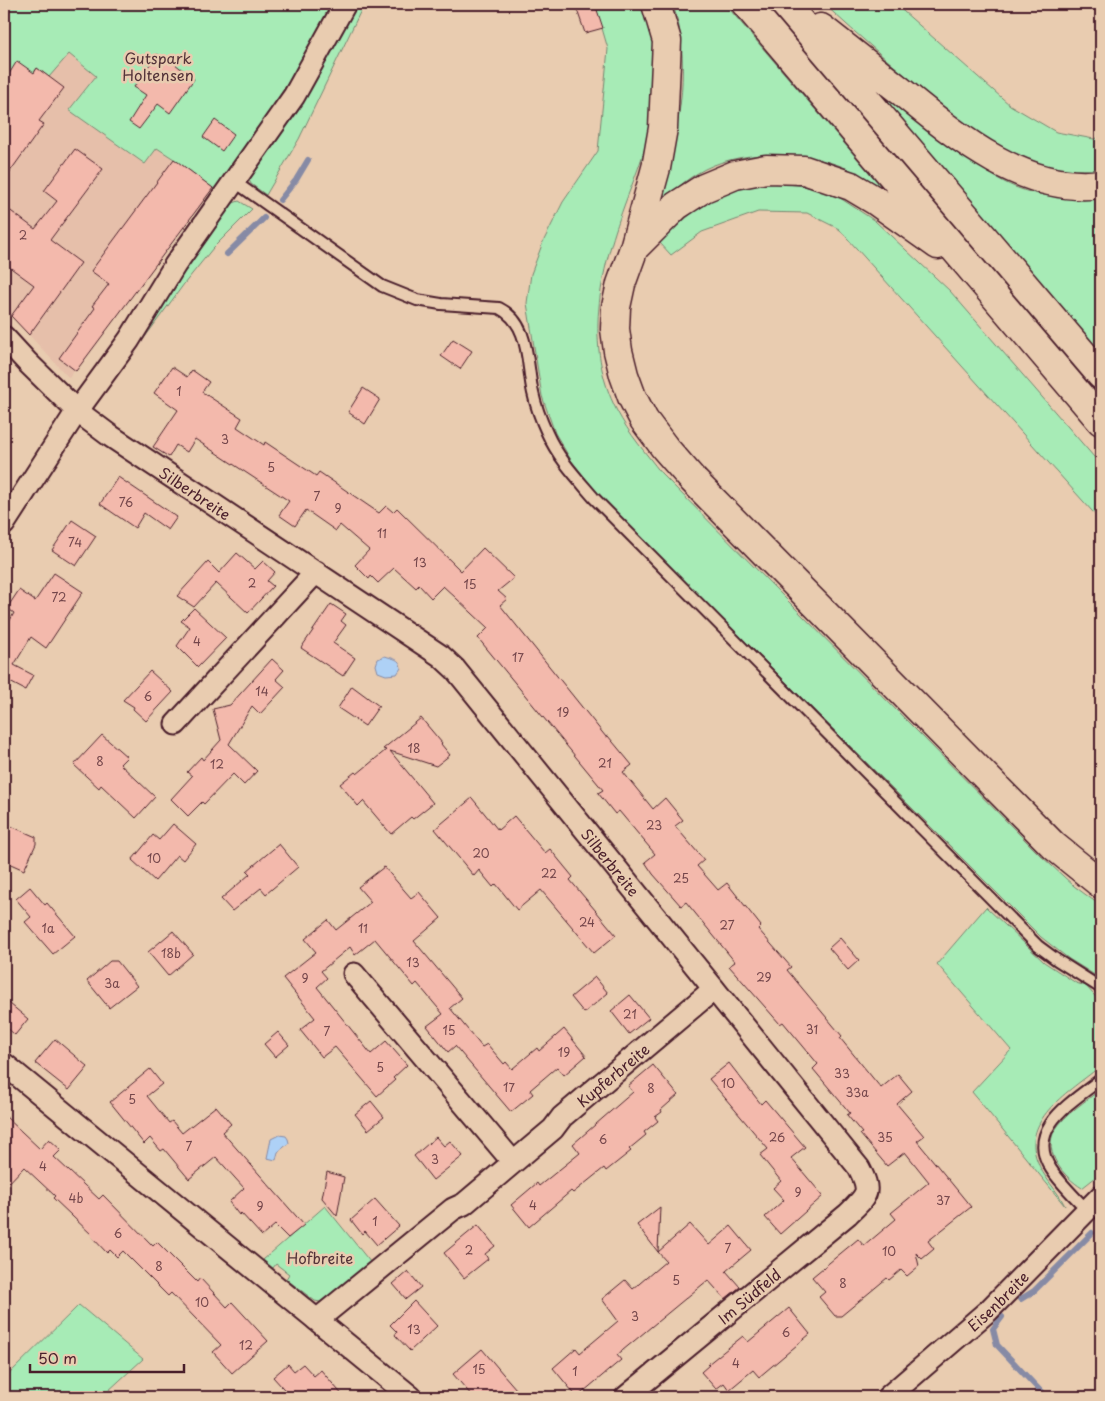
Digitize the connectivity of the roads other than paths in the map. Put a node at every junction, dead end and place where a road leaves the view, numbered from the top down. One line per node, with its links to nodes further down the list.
1 (345, 4): 6 (street)
2 (656, 4): 8 (highway)
3 (746, 4): 9 (highway)
4 (785, 4): 11 (highway)
5 (791, 4): 7 (highway)
6 (235, 182): 12 (street); 20 (lane)
7 (1101, 184)
8 (634, 248): 9 (highway); 17 (highway)
9 (972, 269): 13 (highway)
10 (4, 338): 12 (street, Silberbreite)
11 (1101, 374)
12 (77, 411): 14 (street); 15 (street, Silberbreite)
13 (1101, 421)
14 (4, 524)
15 (316, 572): 16 (street); 19 (street, Silberbreite)
16 (176, 724)
17 (1101, 884)
18 (354, 974): 23 (street)
19 (714, 988): 23 (street, Kupferbreite); 24 (street, Silberbreite)
20 (1101, 988)
21 (4, 1064): 26 (street)
22 (1101, 1079): 25 (lane)
23 (513, 1162): 26 (street, Kupferbreite)
24 (867, 1190): 28 (street, Im Südfeld)
25 (1094, 1203): 29 (street, Eisenbreite)
26 (317, 1320): 27 (street)
27 (411, 1397)
28 (626, 1397)
29 (888, 1397)

